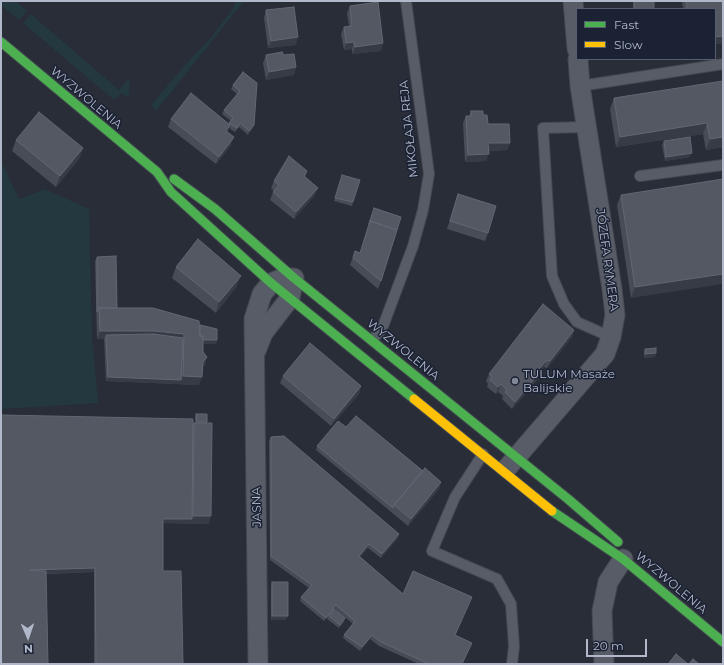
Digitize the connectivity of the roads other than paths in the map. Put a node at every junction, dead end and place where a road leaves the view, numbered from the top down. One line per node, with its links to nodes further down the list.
1 (406, 1): 16 (lane, MIKOŁAJA REJA)
2 (572, 1): 3 (street)
3 (576, 39)
4 (1, 42): 10 (street, WYZWOLENIA)
5 (578, 60): 7 (street, JÓZEFA RYMERA)
6 (723, 64): 7 (lane)
7 (580, 86): 8 (street, JÓZEFA RYMERA)
8 (587, 128): 15 (street, JÓZEFA RYMERA); 15 (lane)
9 (723, 165): 11 (lane)
10 (157, 172): 12 (street, WYZWOLENIA); 13 (street, WYZWOLENIA)
11 (640, 176)
12 (294, 278): 13 (street); 14 (street, JASNA); 16 (street, WYZWOLENIA)
13 (271, 283): 14 (street, WYZWOLENIA); 17 (street, JASNA)
14 (290, 298): 17 (street, JASNA); 19 (street, WYZWOLENIA)
15 (611, 337): 20 (street, JÓZEFA RYMERA)
16 (372, 340): 18 (street, WYZWOLENIA)
17 (256, 351): 24 (street, JASNA)
18 (494, 439): 19 (lane); 20 (street, WYZWOLENIA)
19 (482, 455): 21 (street, WYZWOLENIA); 25 (lane)
20 (516, 457): 21 (street, JÓZEFA RYMERA); 22 (street, WYZWOLENIA)
21 (503, 472): 22 (street, WYZWOLENIA)
22 (623, 559): 23 (street, WYZWOLENIA); 26 (street)
23 (723, 642)
24 (258, 664)
25 (512, 664)
26 (604, 664)

